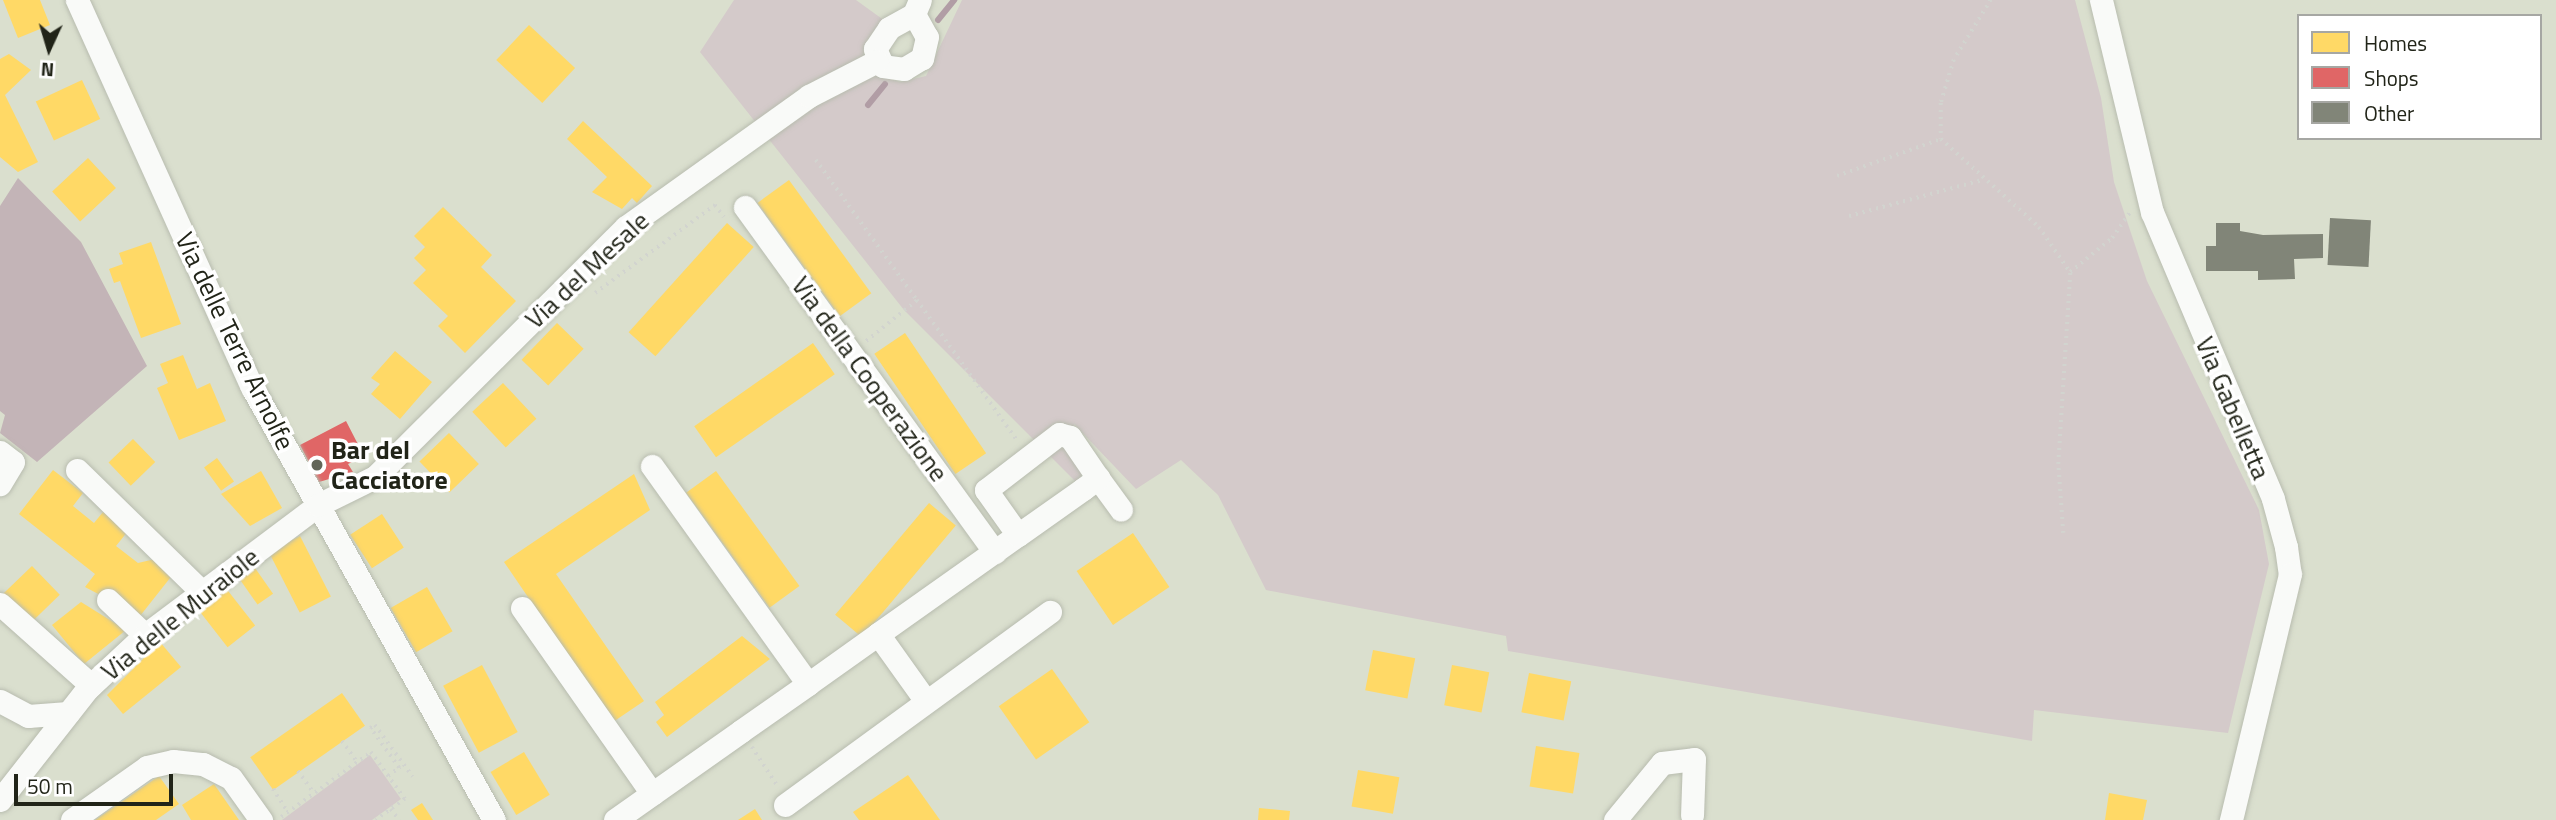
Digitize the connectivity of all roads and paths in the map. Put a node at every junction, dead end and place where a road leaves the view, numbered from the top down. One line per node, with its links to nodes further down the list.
1 (76, 0): 23 (street, Via delle Terre Arnolfe)
2 (1991, 0): 6 (path)
3 (2102, 0): 10 (street, Via Gabelletta)
4 (917, 7): 5 (street); 5 (street)
5 (877, 61): 23 (street, Via del Mesale)
6 (1941, 139): 8 (path); 9 (path)
7 (816, 160): 15 (path)
8 (1838, 176)
9 (1982, 180): 12 (path); 13 (path)
10 (2146, 187): 13 (path); 65 (street, Via Gabelletta)
11 (745, 207): 14 (path); 16 (street, Via della Cooperazione)
12 (1849, 216)
13 (2070, 272): 25 (path)
14 (595, 293)
15 (917, 300): 16 (path); 18 (path)
16 (852, 354): 27 (street, Via della Cooperazione)
17 (0, 452): 22 (street)
18 (1029, 457): 21 (street, Via della Cooperazione); 26 (street, Via della Cooperazione)
19 (652, 466): 36 (street)
20 (77, 470): 28 (street)
21 (1098, 478): 24 (street, Via della Cooperazione); 26 (street)
22 (0, 484)
23 (318, 505): 28 (street, Via delle Muraiole); 63 (street, Via delle Terre Arnolfe)
24 (1121, 510)
25 (2063, 533)
26 (1018, 535): 27 (street)
27 (995, 552): 34 (street)
28 (203, 593): 35 (street, Via delle Muraiole)
29 (108, 600): 35 (street)
30 (0, 604): 37 (street)
31 (522, 608): 51 (street)
32 (1050, 612): 38 (street)
33 (0, 618): 37 (street)
34 (878, 634): 36 (street); 38 (street)
35 (145, 635): 37 (street, Via delle Muraiole)
36 (808, 684): 41 (street)
37 (88, 689): 40 (street, Via delle Muraiole)
38 (925, 700): 53 (street)
39 (0, 701): 40 (street)
40 (68, 713): 52 (street, Via delle Muraiole)
41 (741, 731): 51 (street); 53 (path)
42 (342, 741): 43 (path)
43 (357, 762): 47 (path); 50 (path)
44 (404, 764): 45 (path); 45 (path); 48 (path)
45 (399, 768): 47 (path)
46 (298, 771): 50 (path)
47 (388, 776): 54 (path)
48 (413, 777)
49 (273, 789): 55 (path)
50 (314, 793): 55 (path)
51 (652, 794): 57 (street)
52 (0, 800)
53 (787, 804)
54 (391, 809): 61 (path); 62 (path)
55 (288, 812): 60 (path)
56 (1692, 815): 64 (street)
57 (624, 817)
58 (72, 820): 59 (street)
59 (261, 820)
60 (277, 820)
61 (376, 820)
62 (399, 820)
63 (494, 820)
64 (1615, 820)
65 (2231, 820)

